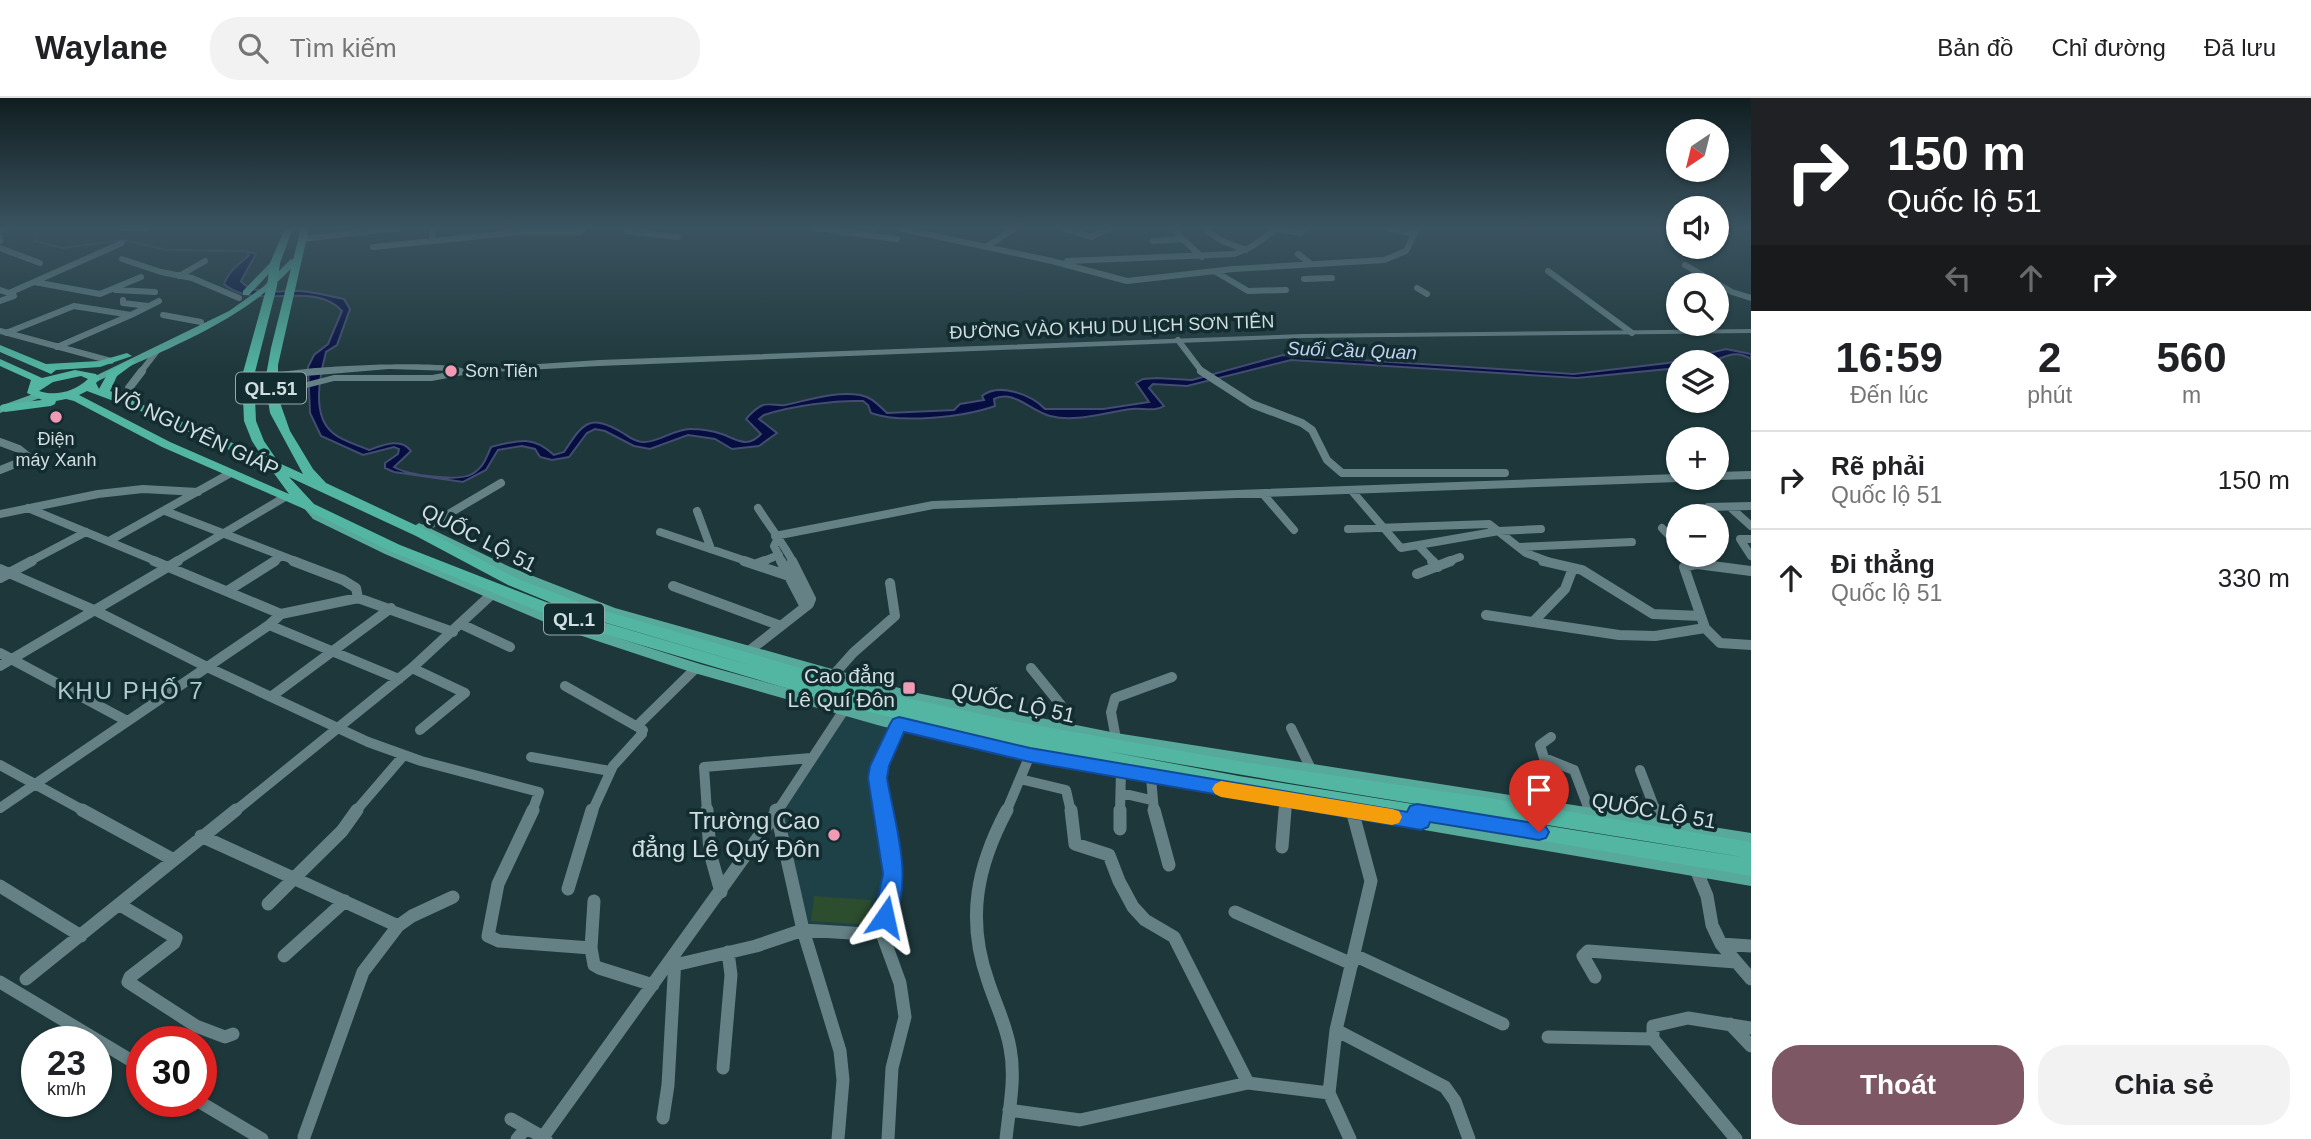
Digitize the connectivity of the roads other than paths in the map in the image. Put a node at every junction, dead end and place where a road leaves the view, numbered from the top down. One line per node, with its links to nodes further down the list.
1 (45, 277): 14 (street)
2 (141, 277): 16 (street)
3 (185, 277): 23 (street)
4 (276, 277): 21 (main road); 21 (main road); 47 (highway, QUỐC LỘ 51 / QL.51); 58 (highway, QUỐC LỘ 51 / QL.51)
5 (1110, 277): 6 (street)
6 (1171, 277)
7 (1224, 277): 18 (street)
8 (1318, 277): 13 (street)
9 (1556, 277): 34 (street)
10 (1705, 277): 24 (street)
11 (1332, 278): 13 (street)
12 (1304, 279): 13 (street)
13 (1320, 279)
14 (33, 282): 16 (street); 20 (street)
15 (1417, 288): 22 (street)
16 (112, 289): 19 (street)
17 (0, 290): 20 (street)
18 (1286, 290)
19 (155, 292)
20 (9, 293): 26 (street)
21 (253, 293): 23 (main road); 38 (main road)
22 (1427, 294)
23 (240, 297): 31 (main road)
24 (1751, 299)
25 (123, 300): 28 (street)
26 (0, 301)
27 (159, 301): 28 (street)
28 (148, 307): 29 (street)
29 (131, 315): 33 (street); 37 (street)
30 (163, 316): 31 (street)
31 (201, 322): 39 (main road)
32 (1751, 331): 34 (street, ĐƯỜNG VÀO KHU DU LỊCH SƠN TIÊN)
33 (3, 332): 37 (street)
34 (1632, 333): 35 (street, ĐƯỜNG VÀO KHU DU LỊCH SƠN TIÊN)
35 (1178, 340): 46 (street, ĐƯỜNG VÀO KHU DU LỊCH SƠN TIÊN); 60 (street)
36 (0, 348): 42 (highway)
37 (57, 348): 41 (street)
38 (157, 351): 39 (main road); 55 (street)
39 (132, 358): 41 (highway); 43 (main road); 48 (main road); 53 (highway)
40 (0, 362): 44 (highway)
41 (111, 362): 42 (highway)
42 (43, 368): 45 (highway)
43 (81, 373): 45 (highway); 48 (highway, VÕ NGUYÊN GIÁP)
44 (28, 374): 50 (highway); 56 (highway)
45 (67, 374): 50 (highway)
46 (336, 375): 47 (street, ĐƯỜNG VÀO KHU DU LỊCH SƠN TIÊN); 49 (street, ĐƯỜNG VÀO KHU DU LỊCH SƠN TIÊN)
47 (271, 376): 51 (highway, QUỐC LỘ 51 / QL.51)
48 (92, 381): 52 (highway, QL.1); 53 (highway, VÕ NGUYÊN GIÁP)
49 (295, 388): 51 (street, ĐƯỜNG VÀO KHU DU LỊCH SƠN TIÊN)
50 (36, 391): 52 (highway, QL.1); 56 (main road)
51 (271, 394): 63 (highway, QUỐC LỘ 51 / QL.51)
52 (63, 396): 54 (highway, VÕ NGUYÊN GIÁP / QL.1)
53 (113, 398): 55 (highway, VÕ NGUYÊN GIÁP)
54 (85, 403): 56 (highway); 61 (highway, VÕ NGUYÊN GIÁP / QL.1)
55 (129, 403): 58 (highway, VÕ NGUYÊN GIÁP)
56 (4, 408)
57 (0, 442): 59 (street)
58 (276, 468): 63 (highway, QUỐC LỘ 51 / QL.51)
59 (0, 470)
60 (1505, 473)
61 (229, 474): 68 (highway, VÕ NGUYÊN GIÁP / QL.1); 70 (street)
62 (1751, 475): 64 (street)
63 (296, 476): 67 (highway, VÕ NGUYÊN GIÁP / QL.1); 68 (highway); 74 (highway, QUỐC LỘ 51 / QL.51)
64 (1729, 476)
65 (1666, 478): 69 (street)
66 (501, 482): 84 (street)
67 (328, 487): 84 (main road, QUỐC LỘ 51 / QL.1); 142 (highway, QUỐC LỘ 51 / QL.1)
68 (268, 491): 72 (highway, VÕ NGUYÊN GIÁP / QL.1)
69 (1352, 491): 71 (street); 82 (street)
70 (198, 492): 76 (street); 78 (street)
71 (1263, 494): 87 (street); 93 (street)
72 (285, 497): 74 (highway, VÕ NGUYÊN GIÁP / QL.1); 92 (street)
73 (1751, 506): 75 (street)
74 (309, 507): 117 (main road, QUỐC LỘ 51 / QL.1); 146 (highway, QUỐC LỘ 51 / QL.1)
75 (1730, 507): 81 (street)
76 (28, 508): 80 (street); 89 (street)
77 (758, 508): 93 (street)
78 (165, 511): 92 (street); 95 (street)
79 (697, 511): 99 (street)
80 (0, 514)
81 (1751, 526)
82 (1385, 527): 85 (street); 88 (street); 97 (street)
83 (1662, 528): 91 (street)
84 (423, 529): 133 (main road, QUỐC LỘ 51 / QL.1)
85 (1348, 529)
86 (1541, 529): 88 (street)
87 (1294, 530)
88 (1499, 531): 97 (street); 98 (street)
89 (86, 532): 95 (street); 111 (street)
90 (660, 532): 99 (street)
91 (1666, 532)
92 (224, 533): 101 (street); 105 (street)
93 (776, 538): 100 (street); 119 (street)
94 (1751, 539): 102 (street)
95 (109, 541): 105 (street)
96 (1632, 542): 98 (street)
97 (1419, 546): 106 (street)
98 (1520, 547): 109 (street)
99 (711, 549): 104 (street)
100 (779, 555): 104 (street); 113 (street)
101 (282, 556): 116 (street); 118 (street)
102 (1751, 556)
103 (1460, 557): 106 (street)
104 (757, 565): 113 (street)
105 (170, 566): 116 (street); 121 (street)
106 (1438, 567): 112 (street)
107 (1684, 567): 124 (street)
108 (1720, 567): 110 (street)
109 (1573, 568): 124 (street); 125 (street)
110 (1751, 571)
111 (3, 573): 121 (street)
112 (1417, 574)
113 (789, 576): 119 (street)
114 (890, 583): 142 (street)
115 (673, 586): 127 (street)
116 (229, 590): 122 (street)
117 (491, 595): 128 (street); 139 (main road, QUỐC LỘ 51 / QL.1)
118 (358, 598): 120 (street); 122 (street)
119 (805, 607): 127 (street)
120 (391, 608): 128 (street); 132 (street)
121 (94, 610): 135 (street); 137 (street)
122 (281, 614): 126 (street)
123 (1486, 615): 125 (street)
124 (1701, 616): 129 (street)
125 (1533, 622): 129 (street)
126 (269, 625): 132 (street); 137 (street)
127 (781, 626): 133 (street)
128 (457, 628): 131 (street); 138 (street)
129 (1705, 628): 130 (street)
130 (1751, 645)
131 (510, 647)
132 (332, 651): 143 (street); 145 (street)
133 (749, 651): 142 (main road, QUỐC LỘ 51 / QL.1)
134 (0, 653): 135 (street)
135 (12, 659): 136 (street); 147 (street)
136 (0, 666)
137 (207, 667): 145 (street); 147 (street)
138 (412, 668): 143 (street); 152 (street)
139 (696, 668): 146 (main road, QUỐC LỘ 51 / QL.1); 153 (street)
140 (1031, 668): 154 (street)
141 (1172, 677): 156 (street)
142 (830, 678): 146 (highway, QUỐC LỘ 51 / QL.1)
143 (398, 679): 150 (street)
144 (565, 686): 153 (street)
145 (272, 696): 150 (street)
146 (853, 696): 148 (main road, QUỐC LỘ 51 / QL.1); 149 (highway, QUỐC LỘ 51 / QL.1); 160 (street); 180 (highway, QUỐC LỘ 51 / QL.1)
147 (127, 721): 170 (street)
148 (899, 724): 158 (main road, QUỐC LỘ 51 / QL.1); 203 (street)
149 (1020, 725): 154 (main road, QUỐC LỘ 51 / QL.1); 169 (highway, QUỐC LỘ 51 / QL.1)
150 (339, 726): 157 (street); 183 (street)
151 (1291, 728): 163 (street)
152 (420, 730)
153 (643, 730): 165 (street)
154 (1071, 731): 156 (main road, QUỐC LỘ 51 / QL.1)
155 (1551, 737): 161 (street)
156 (1116, 739): 163 (main road, QUỐC LỘ 51 / QL.1)
157 (404, 755): 191 (street); 208 (street)
158 (1030, 755): 166 (main road, QUỐC LỘ 51 / QL.1); 168 (street)
159 (531, 757): 165 (street)
160 (811, 758): 177 (street); 195 (street)
161 (1544, 758): 176 (street); 179 (street)
162 (0, 765): 170 (street)
163 (1311, 769): 169 (main road, QUỐC LỘ 51 / QL.1)
164 (1640, 770): 182 (street)
165 (610, 771): 194 (street)
166 (1121, 771): 167 (main road, QUỐC LỘ 51 / QL.1); 171 (street)
167 (1151, 777): 173 (street); 174 (main road, QUỐC LỘ 51 / QL.1)
168 (1024, 780): 229 (street); 231 (street)
169 (1361, 782): 172 (highway, QUỐC LỘ 51 / QL.1)
170 (32, 785): 175 (street); 187 (street)
171 (1121, 793): 173 (street); 181 (street)
172 (1438, 793): 176 (main road, QUỐC LỘ 51 / QL.1); 182 (highway, QUỐC LỘ 51 / QL.1)
173 (1151, 800): 189 (street)
174 (1286, 800): 178 (main road, QUỐC LỘ 51 / QL.1); 185 (street)
175 (0, 808)
176 (1553, 808): 179 (main road, QUỐC LỘ 51 / QL.1)
177 (776, 810): 195 (street); 204 (street)
178 (1352, 810): 180 (main road, QUỐC LỘ 51 / QL.1); 212 (street)
179 (1591, 815): 182 (main road, QUỐC LỘ 51 / QL.1)
180 (1419, 817): 188 (highway, QUỐC LỘ 51 / QL.1)
181 (1120, 829)
182 (1664, 831): 184 (main road, QUỐC LỘ 51 / QL.1); 186 (highway, QUỐC LỘ 51 / QL.1)
183 (201, 836): 187 (street); 191 (street)
184 (1751, 840)
185 (1282, 846)
186 (1751, 850)
187 (173, 859): 200 (street)
188 (1697, 864): 190 (highway, QUỐC LỘ 51 / QL.1); 192 (main road, QUỐC LỘ 51 / QL.1); 206 (street)
189 (1169, 865)
190 (1751, 867)
191 (297, 878): 197 (street); 199 (street)
192 (1751, 878)
193 (0, 886): 205 (street)
194 (568, 889)
195 (720, 892): 211 (street)
196 (453, 897): 202 (street)
197 (345, 901): 202 (street); 210 (street)
198 (594, 901): 208 (street)
199 (268, 904)
200 (120, 905): 205 (street); 223 (street)
201 (1235, 912): 212 (street)
202 (398, 926): 236 (street)
203 (880, 928): 204 (street); 240 (street)
204 (803, 930): 209 (street); 239 (street)
205 (81, 936): 215 (street)
206 (1721, 944): 207 (street); 213 (street)
207 (1751, 946)
208 (591, 948): 218 (street)
209 (729, 952): 211 (street); 228 (street)
210 (284, 956)
211 (675, 960): 218 (street); 233 (street)
212 (1353, 960): 219 (street); 222 (street)
213 (1735, 962): 214 (street); 216 (street)
214 (1595, 977)
215 (26, 979)
216 (1751, 979)
217 (0, 982): 227 (street)
218 (653, 985): 237 (street)
219 (1503, 1024)
220 (1730, 1024): 221 (street); 225 (street); 226 (street)
221 (1751, 1028)
222 (1336, 1030): 230 (street); 243 (street)
223 (233, 1034)
224 (1548, 1037): 225 (street)
225 (1653, 1039): 244 (street)
226 (1751, 1046)
227 (126, 1057)
228 (723, 1068)
229 (1248, 1083): 230 (street); 231 (street)
230 (1329, 1093): 242 (street)
231 (1009, 1110): 241 (street)
232 (217, 1112): 238 (street)
233 (663, 1118)
234 (512, 1119): 235 (street)
235 (522, 1133): 237 (street)
236 (304, 1137)
237 (545, 1138)
238 (262, 1139)
239 (838, 1139)
240 (887, 1139)
241 (1006, 1139)
242 (1350, 1139)
243 (1469, 1139)
244 (1736, 1139)

